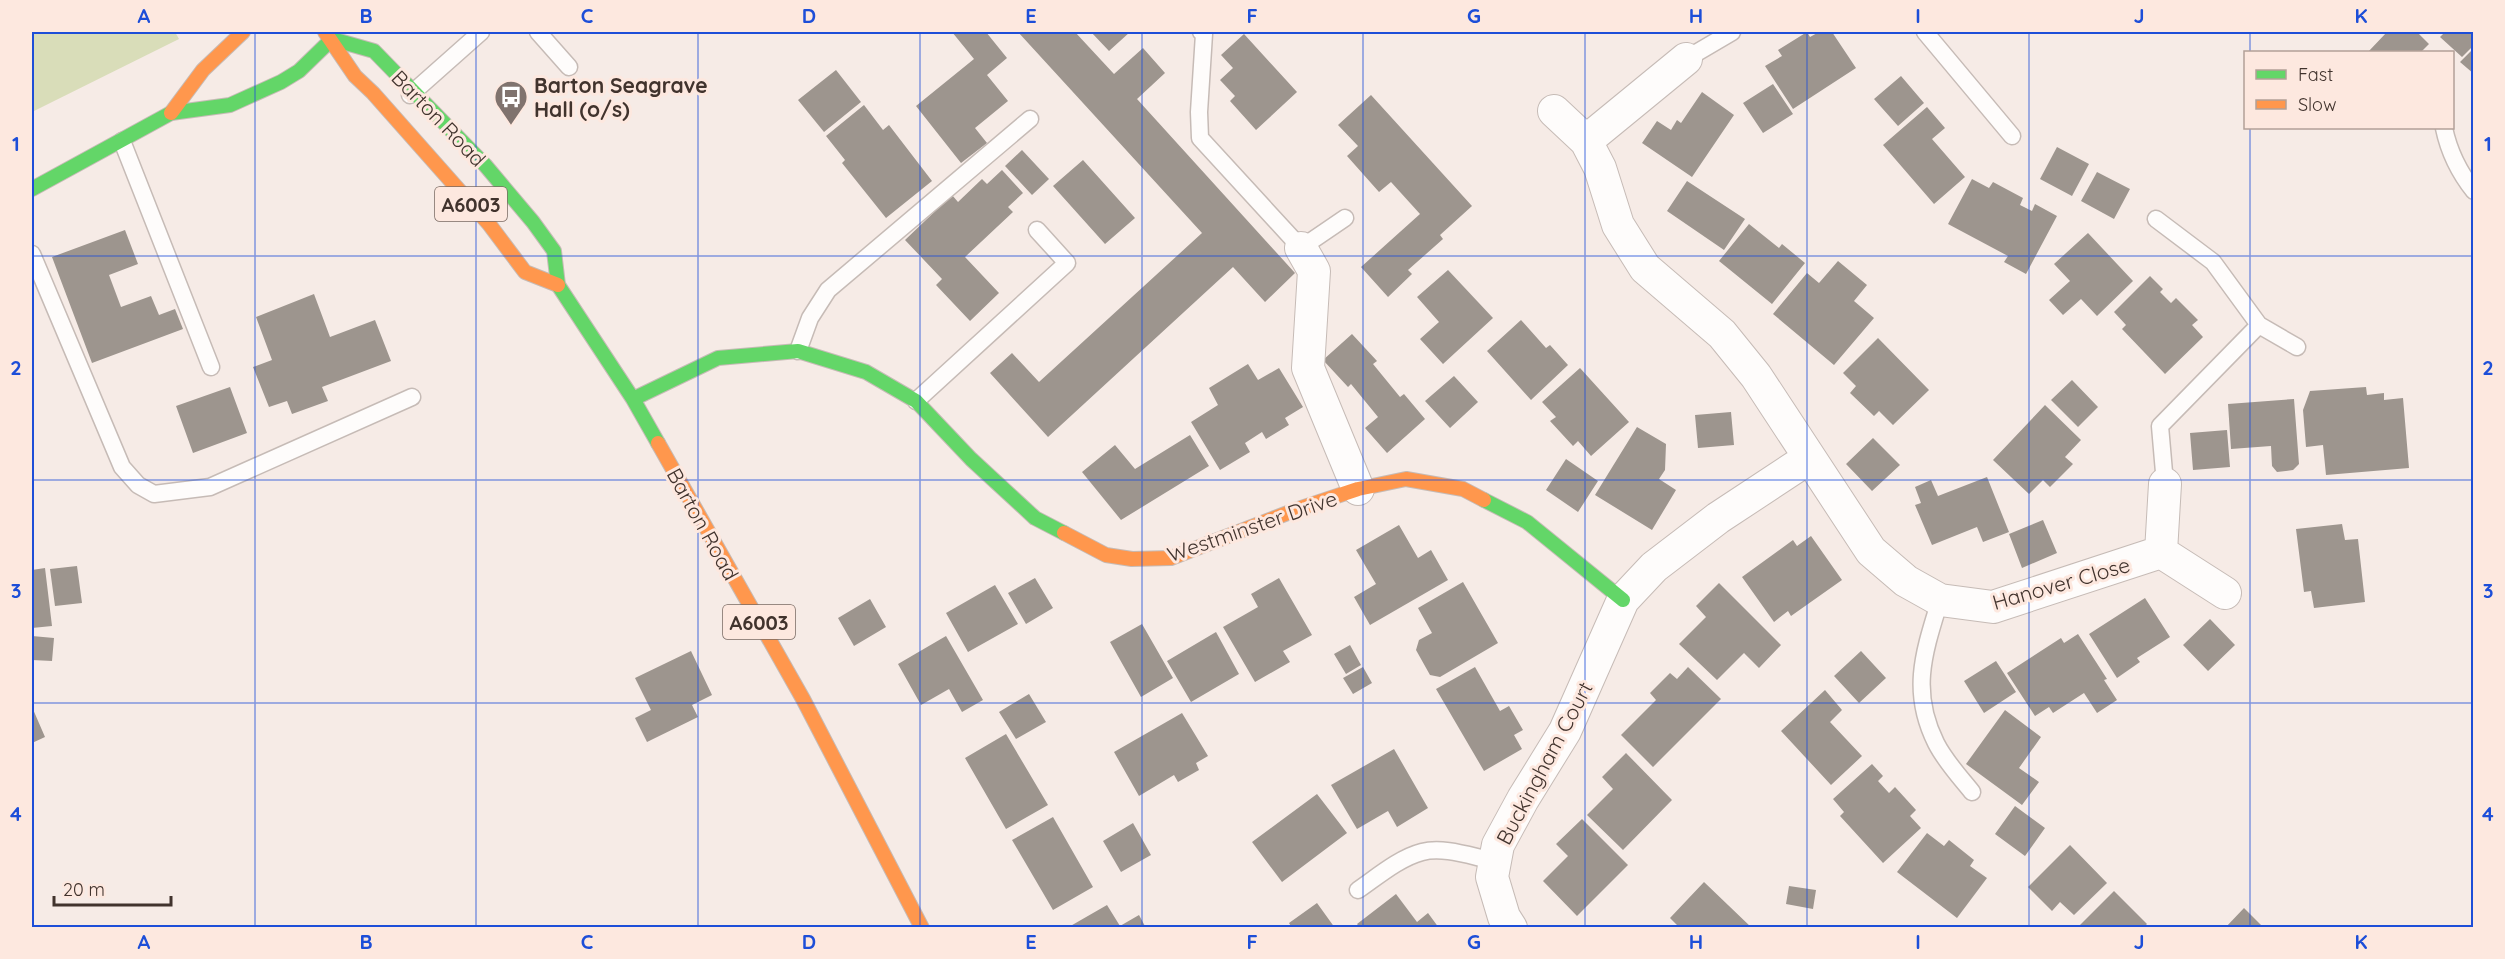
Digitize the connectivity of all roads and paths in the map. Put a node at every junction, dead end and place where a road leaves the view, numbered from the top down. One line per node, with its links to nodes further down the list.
1 (243, 32): 12 (street)
2 (481, 32): 10 (lane)
3 (538, 32): 9 (lane)
4 (1201, 32): 24 (lane)
5 (1732, 32): 8 (lane)
6 (1925, 32): 16 (lane)
7 (328, 35): 10 (street, Barton Road / A6003); 12 (street); 13 (street, Barton Road / A6003)
8 (1686, 59): 18 (street)
9 (569, 67)
10 (415, 91): 13 (lane); 26 (street, Barton Road / A6003)
11 (1554, 111): 18 (street, Hanover Close)
12 (171, 112): 17 (street)
13 (390, 112): 26 (street, Barton Road / A6003)
14 (1030, 119): 29 (lane)
15 (2444, 129): 20 (lane)
16 (2012, 136)
17 (122, 141): 19 (street); 30 (lane)
18 (1586, 141): 34 (street, Hanover Close)
19 (32, 189)
20 (2474, 191)
21 (1345, 218): 24 (lane)
22 (2156, 219): 27 (lane)
23 (1037, 230): 33 (lane)
24 (1301, 248): 36 (street)
25 (32, 254): 31 (lane)
26 (558, 285): 32 (street, Barton Road / A6003)
27 (2259, 325): 28 (lane); 35 (lane)
28 (2297, 347)
29 (798, 351): 32 (street, Westminster Drive); 33 (street, Westminster Drive)
30 (211, 368)
31 (412, 397)
32 (633, 399): 44 (street, Barton Road / A6003)
33 (916, 401): 36 (street, Westminster Drive)
34 (1809, 458): 39 (street, Buckingham Court); 40 (street, Hanover Close)
35 (2165, 484): 37 (street)
36 (1358, 489): 39 (street, Westminster Drive)
37 (2162, 552): 38 (street); 40 (street, Hanover Close)
38 (2226, 593)
39 (1623, 600): 42 (street, Buckingham Court)
40 (1940, 600): 41 (lane)
41 (1972, 792)
42 (1496, 861): 43 (lane); 45 (street, Buckingham Court)
43 (1358, 890)
44 (922, 927)
45 (1511, 927)

